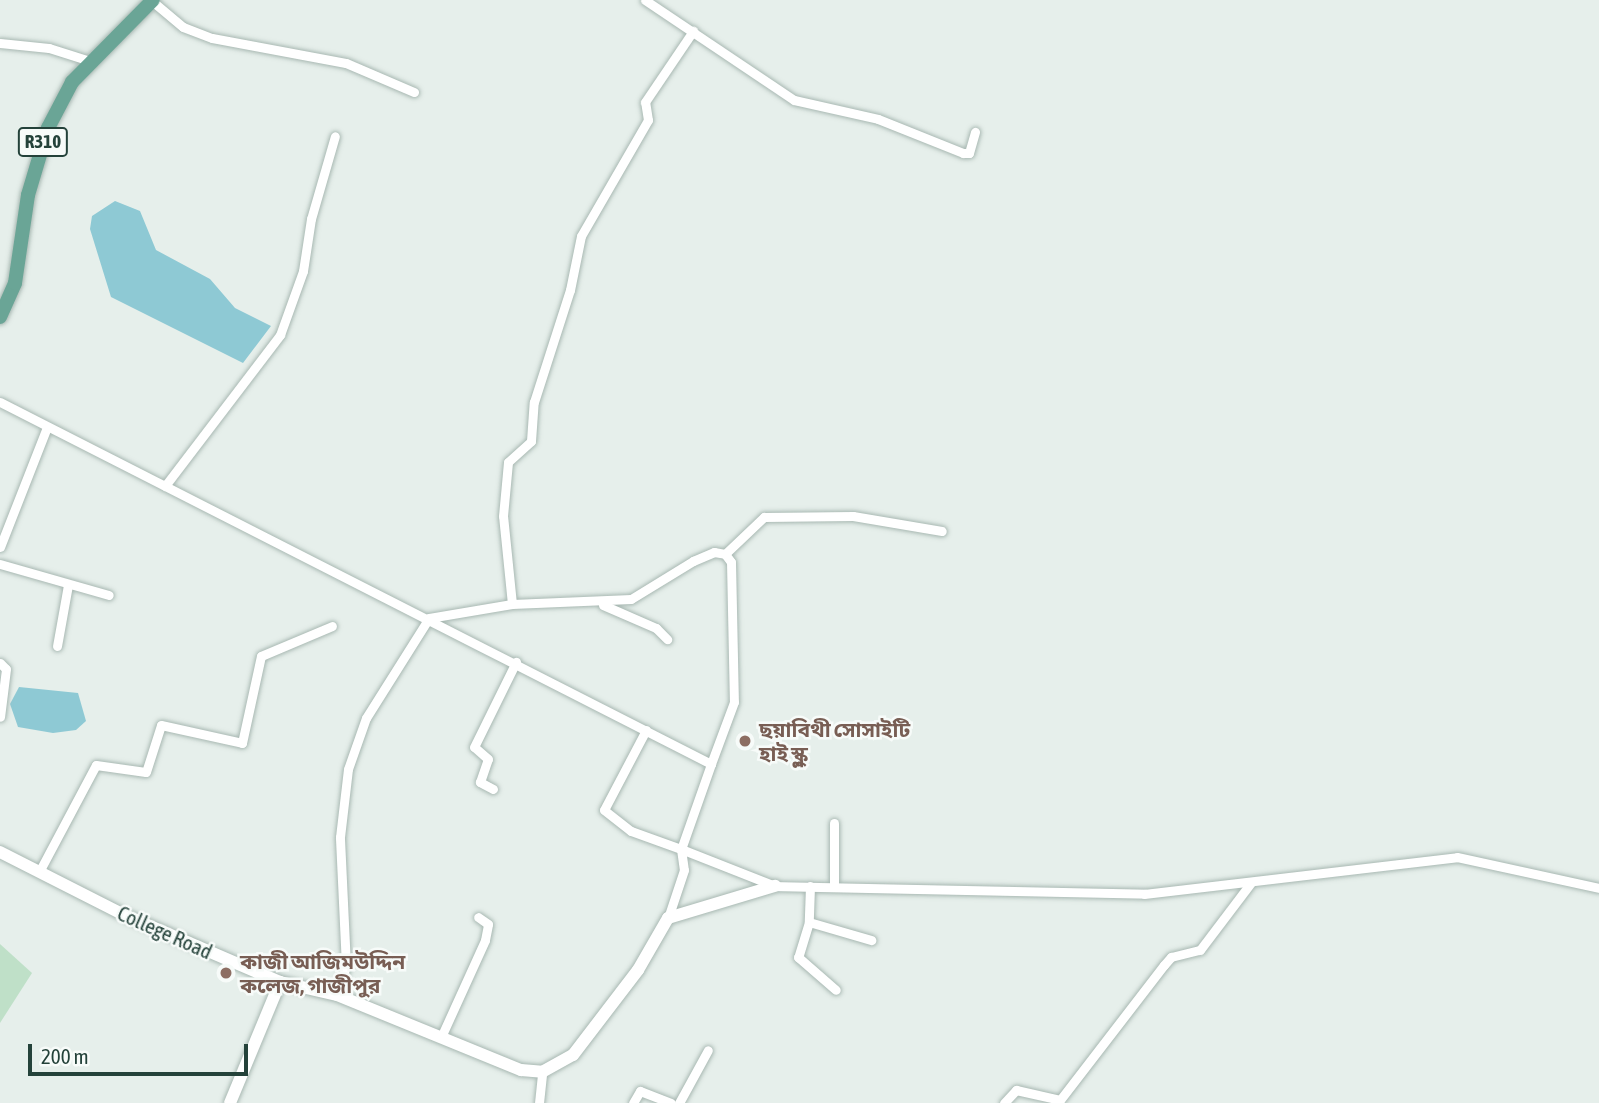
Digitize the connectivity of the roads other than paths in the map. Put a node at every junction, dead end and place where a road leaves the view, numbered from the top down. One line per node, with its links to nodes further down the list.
1 (153, 0): 5 (main road, R310); 6 (street)
2 (645, 0): 3 (street)
3 (693, 31): 7 (street); 19 (street)
4 (0, 43): 5 (street)
5 (90, 61): 9 (main road, R310)
6 (414, 92)
7 (975, 132)
8 (335, 136): 12 (street)
9 (0, 317)
10 (0, 402): 11 (street)
11 (47, 427): 12 (street); 14 (street)
12 (165, 486): 21 (street)
13 (943, 531): 15 (street)
14 (0, 547)
15 (725, 554): 20 (street); 29 (street)
16 (0, 564): 17 (street)
17 (68, 585): 18 (street); 24 (street)
18 (109, 595)
19 (512, 604): 20 (street); 21 (street)
20 (602, 604): 23 (street)
21 (429, 618): 25 (street); 46 (street)
22 (332, 626): 34 (street)
23 (667, 639)
24 (57, 646)
25 (516, 662): 28 (street); 30 (street)
26 (0, 663): 27 (street)
27 (0, 717)
28 (646, 730): 29 (street); 32 (street)
29 (710, 764): 32 (street)
30 (494, 789)
31 (834, 823): 38 (street)
32 (681, 849): 36 (street); 41 (street)
33 (0, 852): 34 (main road, College Road)
34 (39, 872): 44 (main road, College Road)
35 (1250, 884): 38 (street); 39 (street); 55 (street)
36 (775, 886): 37 (street); 41 (main road)
37 (810, 886): 38 (street); 42 (street)
38 (834, 886)
39 (1599, 888)
40 (478, 917): 47 (street)
41 (668, 918): 49 (main road)
42 (809, 922): 43 (street); 45 (street)
43 (871, 940)
44 (280, 982): 46 (main road, College Road); 50 (main road)
45 (836, 990)
46 (337, 995): 47 (main road, College Road)
47 (442, 1035): 49 (main road, College Road)
48 (708, 1050): 54 (street)
49 (542, 1072): 51 (street)
50 (230, 1103)
51 (539, 1103)
52 (633, 1103): 53 (street)
53 (671, 1103)
54 (679, 1103)
55 (1003, 1103)

